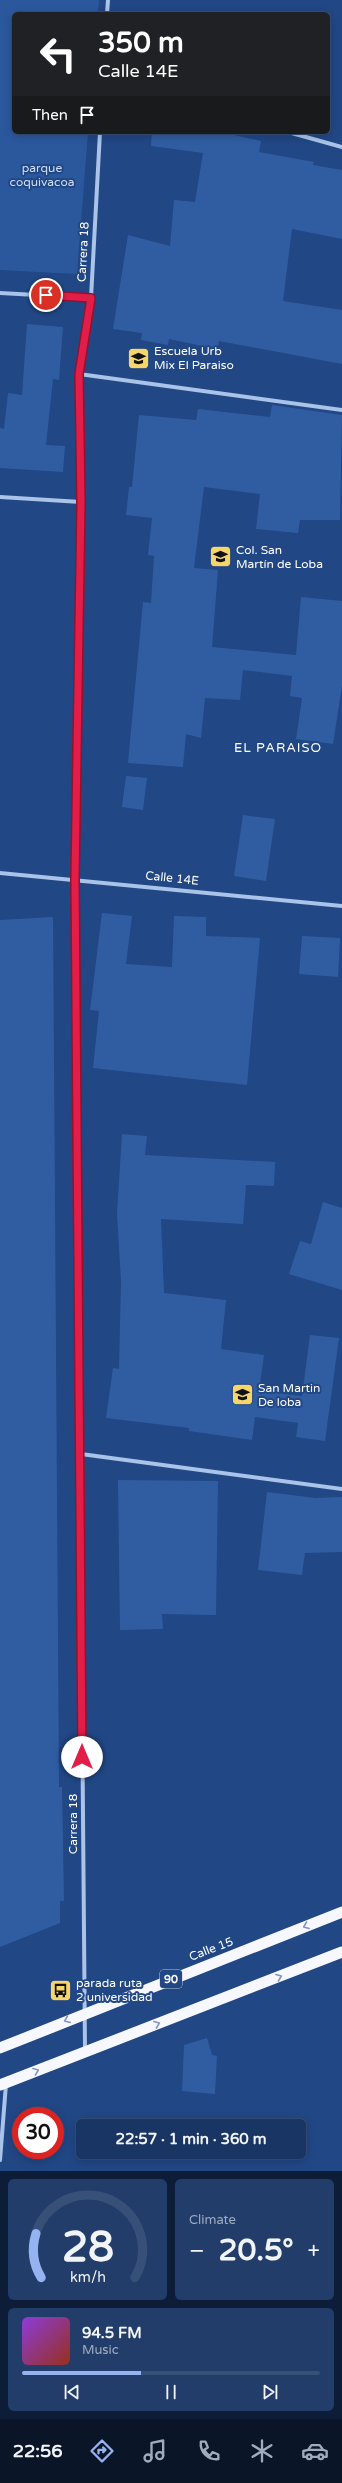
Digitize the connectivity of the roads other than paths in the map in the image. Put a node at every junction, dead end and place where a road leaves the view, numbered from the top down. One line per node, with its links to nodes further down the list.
1 (108, 0): 2 (street)
2 (107, 12)
3 (100, 134): 7 (street, Carrera 18)
4 (295, 134): 5 (street)
5 (342, 147)
6 (0, 293): 7 (street)
7 (91, 298): 8 (street, Carrera 18)
8 (79, 374): 9 (street); 11 (street, Carrera 18)
9 (342, 410)
10 (0, 497): 11 (street)
11 (81, 502): 13 (street, Carrera 18)
12 (0, 873): 13 (street, Calle 14E)
13 (75, 878): 14 (street, Calle 14E); 15 (street, Carrera 18)
14 (342, 906)
15 (81, 1454): 16 (street); 19 (street, Carrera 18)
16 (342, 1489)
17 (342, 1912): 19 (highway, Calle 15 / 90, one-way to 19)
18 (342, 1952): 21 (highway, one-way to 18)
19 (84, 2013): 20 (highway, Calle 15 / 90, one-way to 20); 21 (street, Carrera 18)
20 (0, 2048)
21 (86, 2052): 22 (highway, one-way to 21)
22 (3, 2084): 23 (street)
23 (0, 2160)

